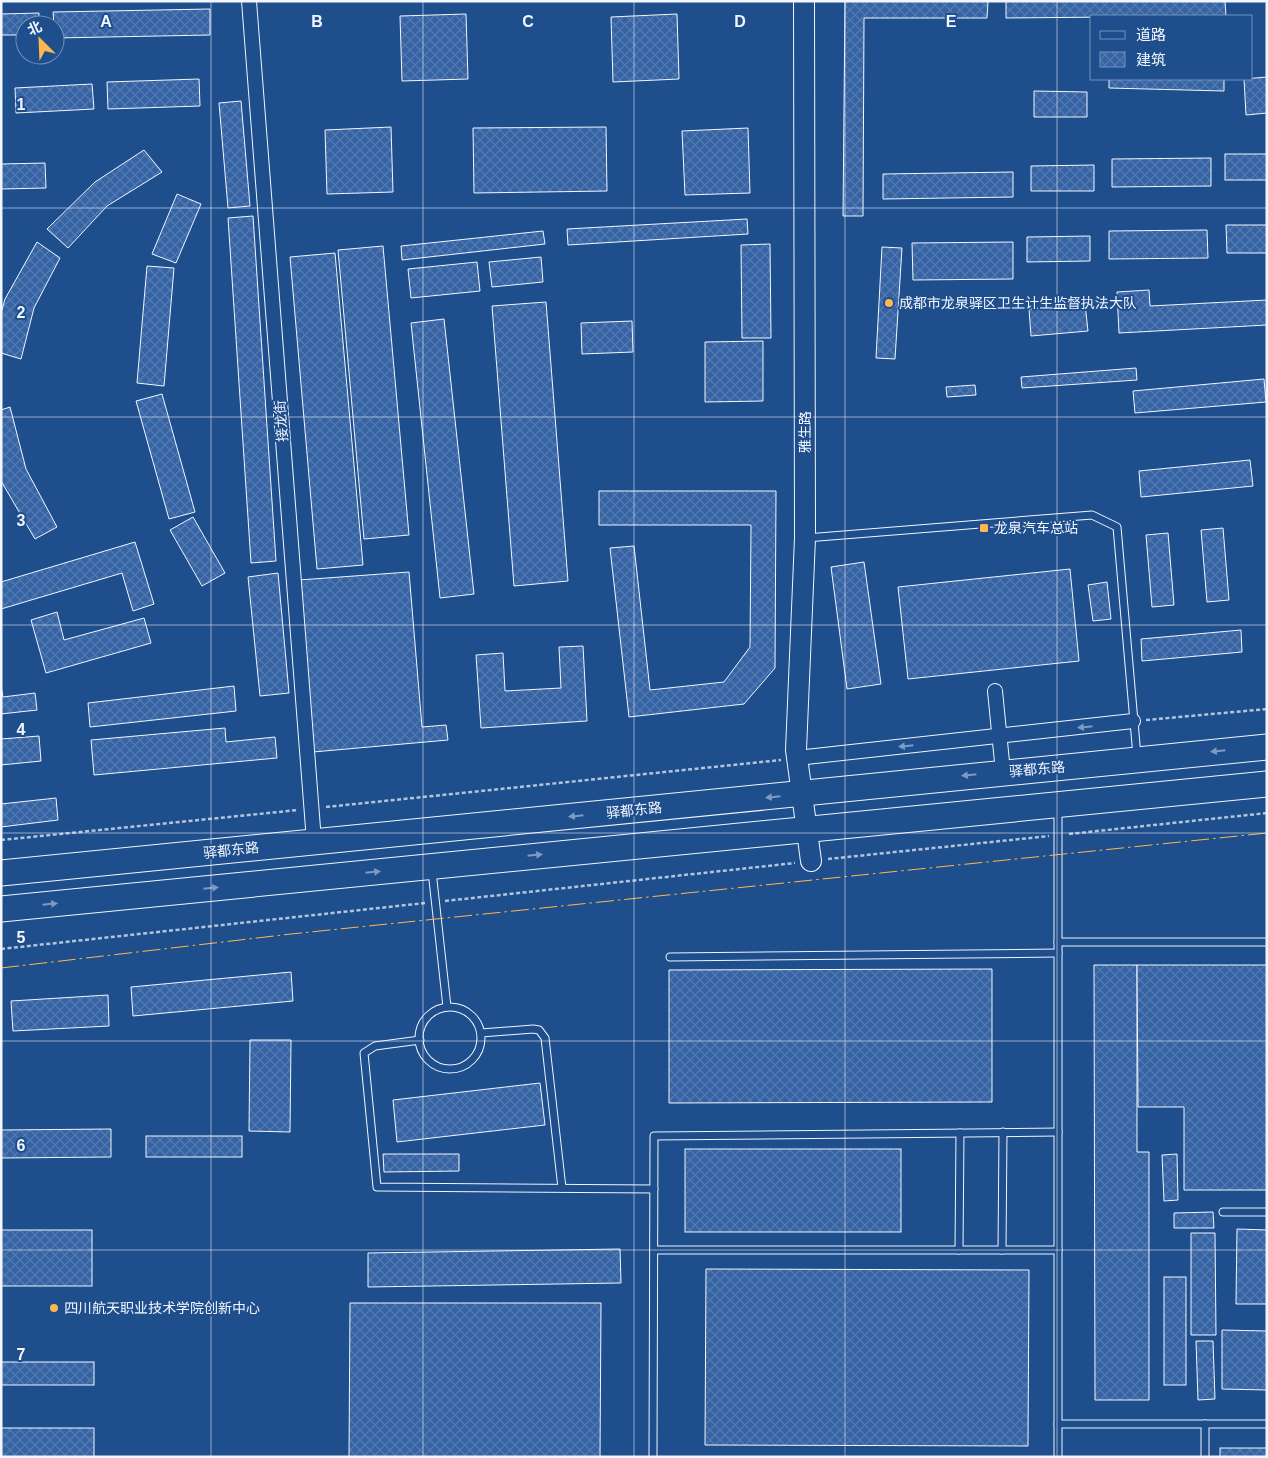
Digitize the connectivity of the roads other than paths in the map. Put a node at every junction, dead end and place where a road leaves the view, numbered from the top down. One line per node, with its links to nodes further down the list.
1 (249, 1): 15 (street, 接龙街)
2 (804, 1): 3 (street, 雅生路)
3 (805, 538): 5 (lane); 8 (street, 雅生路)
4 (995, 691): 6 (street)
5 (1133, 721): 6 (street, one-way to 6); 9 (lane)
6 (999, 736): 8 (street, one-way to 8); 10 (street)
7 (1267, 747): 9 (highway, 驿都东路, one-way to 9)
8 (797, 758): 12 (street, 雅生路)
9 (1138, 759): 10 (highway, 驿都东路)
10 (1003, 772): 12 (highway, 驿都东路, one-way to 12)
11 (1267, 784): 13 (highway)
12 (801, 794): 14 (street, 雅生路); 15 (highway, 驿都东路, one-way to 15)
13 (1058, 805): 14 (highway); 20 (lane)
14 (805, 828): 16 (street, 雅生路); 17 (highway, one-way to 14)
15 (314, 841): 18 (highway, 驿都东路)
16 (811, 861)
17 (431, 866): 19 (highway, one-way to 17); 24 (lane)
18 (1, 873)
19 (1, 909)
20 (1058, 942): 21 (lane); 22 (lane)
21 (1267, 942)
22 (1058, 953): 23 (lane); 28 (lane)
23 (670, 957)
24 (447, 1007): 25 (lane); 26 (lane)
25 (481, 1033): 26 (lane); 30 (lane)
26 (420, 1040): 30 (lane)
27 (1003, 1132): 28 (lane); 29 (lane); 36 (lane)
28 (1058, 1132): 37 (lane)
29 (960, 1133): 31 (lane); 35 (lane)
30 (562, 1188): 31 (lane)
31 (654, 1189): 34 (lane)
32 (1223, 1212): 33 (lane)
33 (1267, 1212)
34 (654, 1250): 35 (lane); 41 (lane)
35 (959, 1250): 36 (lane)
36 (1002, 1250): 37 (lane)
37 (1058, 1250): 38 (lane)
38 (1058, 1424): 39 (lane); 42 (lane)
39 (1205, 1424): 40 (lane); 43 (lane)
40 (1267, 1424)
41 (653, 1457)
42 (1058, 1457)
43 (1205, 1457)

